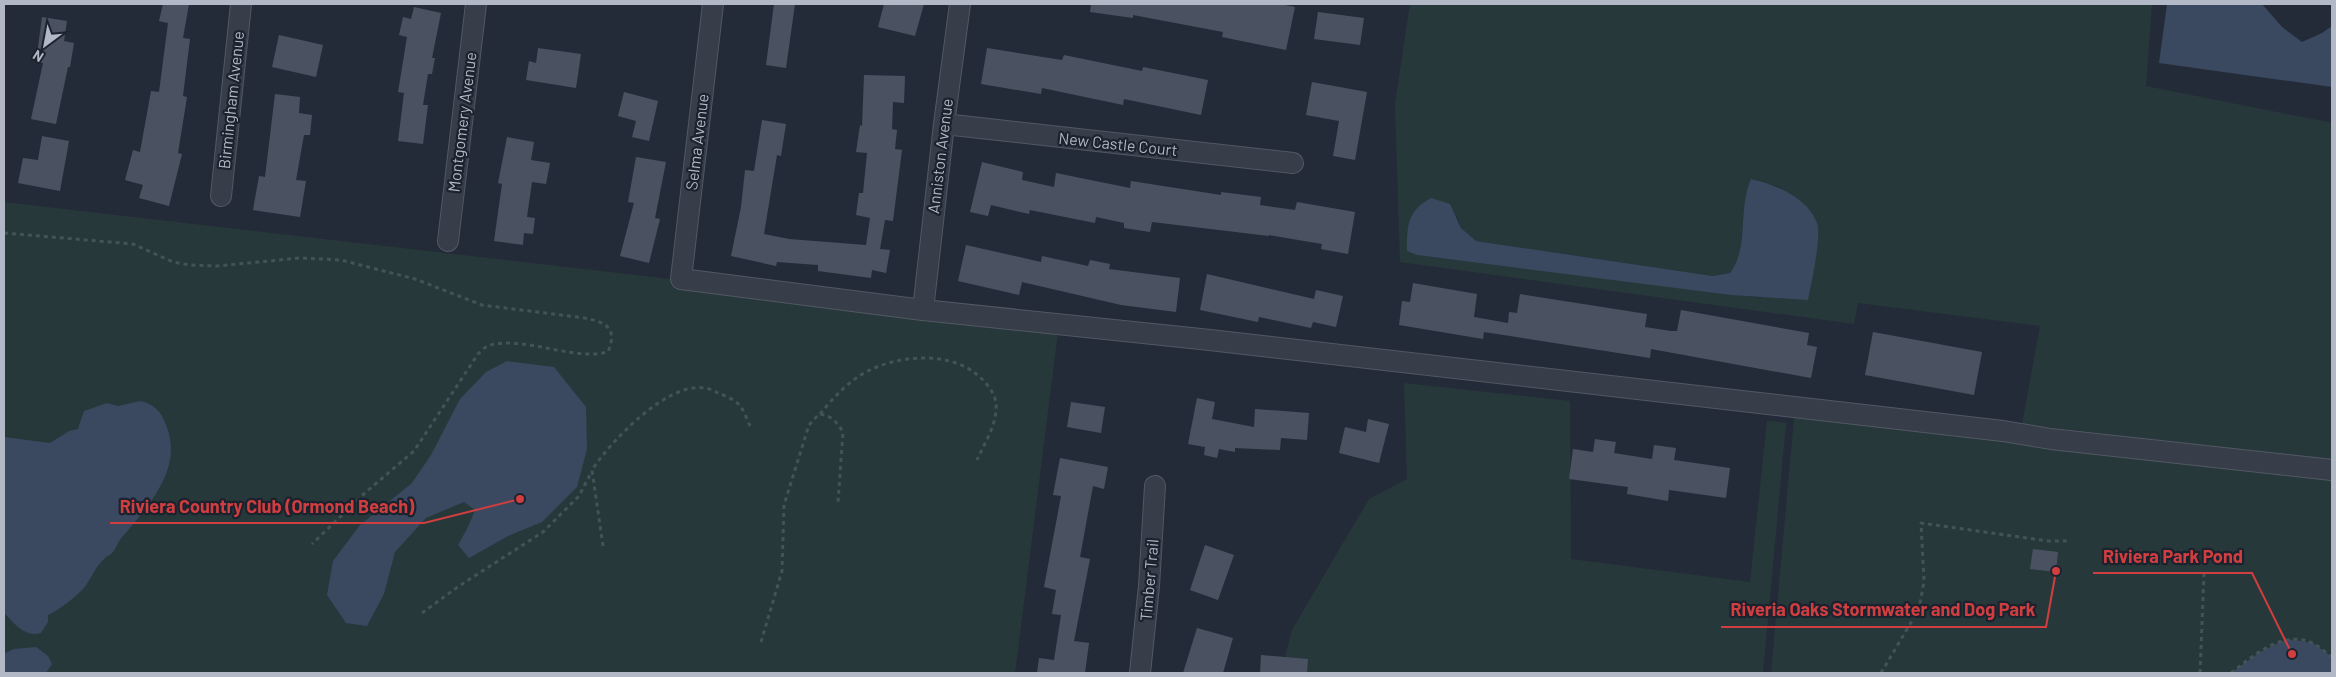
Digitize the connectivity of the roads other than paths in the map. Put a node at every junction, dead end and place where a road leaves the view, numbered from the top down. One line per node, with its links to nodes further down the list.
1 (241, 4): 7 (street, Birmingham Avenue)
2 (476, 4): 8 (street, Montgomery Avenue)
3 (713, 4): 9 (street, Selma Avenue)
4 (960, 4): 5 (street, Anniston Avenue)
5 (944, 124): 6 (street, New Castle Court); 9 (street, Anniston Avenue)
6 (1293, 163)
7 (221, 196)
8 (448, 241)
9 (923, 310): 10 (street)
10 (2332, 470)
11 (1155, 486): 12 (street, Timber Trail)
12 (1140, 673)

